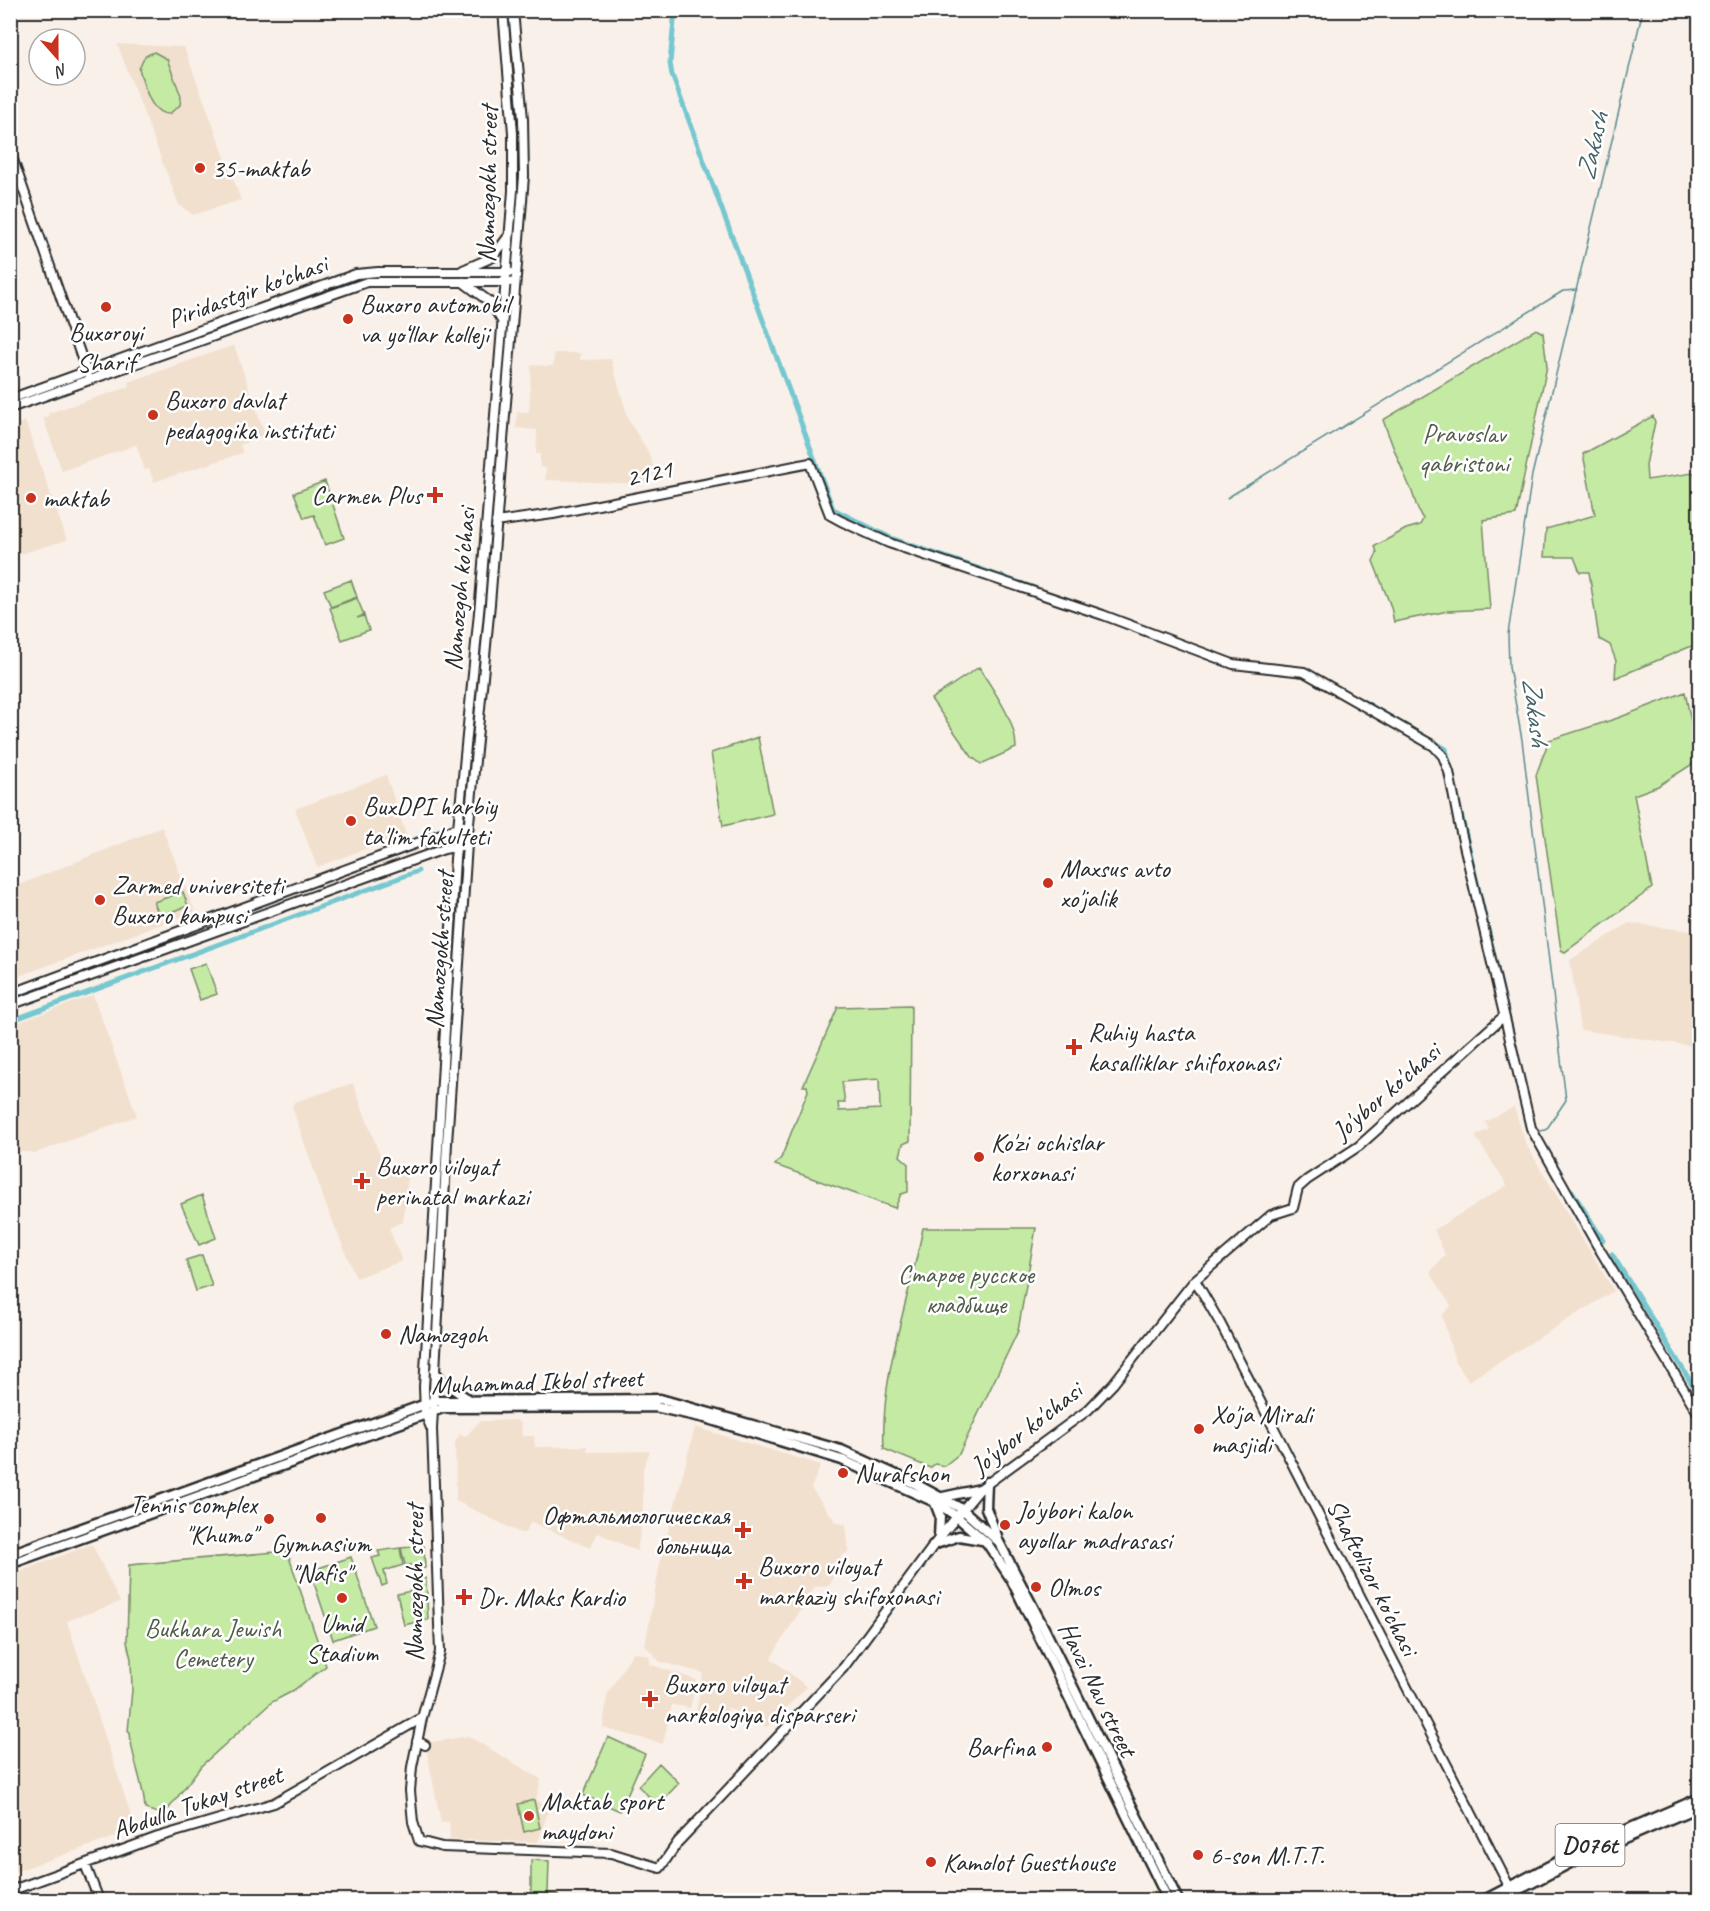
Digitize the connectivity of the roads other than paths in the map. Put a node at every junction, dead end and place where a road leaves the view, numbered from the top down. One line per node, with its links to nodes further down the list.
1 (503, 10): 4 (street, Namozgokh street)
2 (513, 10): 7 (street, Namozgokh street)
3 (10, 151): 12 (street)
4 (509, 234): 5 (street); 6 (street, Namozgokh street)
5 (459, 272): 6 (street, Piridastgir ko'chasi); 12 (street, Piridastgir ko'chasi)
6 (506, 272): 7 (street, Piridastgir ko'chasi); 9 (street, Namozgokh street)
7 (516, 273): 10 (street, Namozgokh street)
8 (462, 282): 9 (street, Piridastgir ko'chasi); 11 (street); 13 (street, Piridastgir ko'chasi)
9 (506, 282): 10 (street, Piridastgir ko'chasi); 11 (street, Namozgokh street)
10 (515, 283): 16 (street, Namozgokh street)
11 (503, 323): 18 (street, Namozgoh ko'chasi)
12 (87, 371): 13 (street); 14 (street, Piridastgir ko'chasi)
13 (90, 380): 15 (street, Piridastgir ko'chasi)
14 (10, 399)
15 (10, 408)
16 (496, 522): 17 (street, Namozgokh street); 25 (street, 2121)
17 (470, 823): 18 (street); 19 (street, Namozgokh street)
18 (459, 827): 20 (street, Namozgoh ko'chasi); 21 (street)
19 (467, 844): 20 (street); 27 (street, Namozgokh street)
20 (457, 847): 22 (street); 26 (street, Namozgoh ko'chasi)
21 (207, 922): 22 (street); 23 (street)
22 (211, 933): 24 (street)
23 (10, 994)
24 (10, 1005)
25 (1504, 1016): 28 (street, Jo'ybor ko'chasi); 34 (street)
26 (438, 1131): 27 (street); 32 (street, Namozgoh ko'chasi)
27 (447, 1135): 29 (street, Namozgokh street)
28 (1195, 1280): 36 (street, Jo'ybor ko'chasi); 51 (street, Shaftolizor ko'chasi)
29 (434, 1371): 30 (main road); 31 (street)
30 (469, 1399): 31 (main road, Muhammad Ikbol street); 37 (main road, Muhammad Ikbol street)
31 (434, 1401): 32 (main road, Muhammad Ikbol street); 33 (street)
32 (424, 1408): 33 (main road, Muhammad Ikbol street); 35 (street, Namozgoh ko'chasi); 43 (main road, Muhammad Ikbol street); 44 (main road, Muhammad Ikbol street)
33 (434, 1410): 35 (street); 37 (main road, Muhammad Ikbol street)
34 (1700, 1416)
35 (432, 1429): 45 (street, Namozgokh street)
36 (983, 1485): 37 (main road); 38 (street, Jo'ybor ko'chasi); 41 (main road)
37 (938, 1499): 38 (main road, Muhammad Ikbol street); 39 (main road, Muhammad Ikbol street); 40 (main road)
38 (962, 1509): 39 (street, Jo'ybor ko'chasi); 41 (main road, Havzi Nav street)
39 (956, 1516): 40 (street, Jo'ybor ko'chasi); 42 (main road, Havzi Nav street)
40 (936, 1541): 42 (main road); 49 (street, Jo'ybor ko'chasi)
41 (999, 1542): 55 (main road, Havzi Nav street)
42 (987, 1543): 54 (main road, Havzi Nav street)
43 (10, 1554)
44 (10, 1564)
45 (422, 1718): 49 (street, Namozgokh street); 50 (street, Abdulla Tukay street)
46 (1700, 1798): 48 (main road, D076t)
47 (1700, 1806): 48 (main road, D076t)
48 (1659, 1821): 51 (main road, D076t)
49 (419, 1841)
50 (85, 1864): 52 (street, Abdulla Tukay street); 53 (street)
51 (1511, 1890): 56 (main road, D076t); 57 (main road, D076t)
52 (10, 1891)
53 (99, 1900)
54 (1168, 1900)
55 (1178, 1900)
56 (1484, 1900)
57 (1499, 1900)

